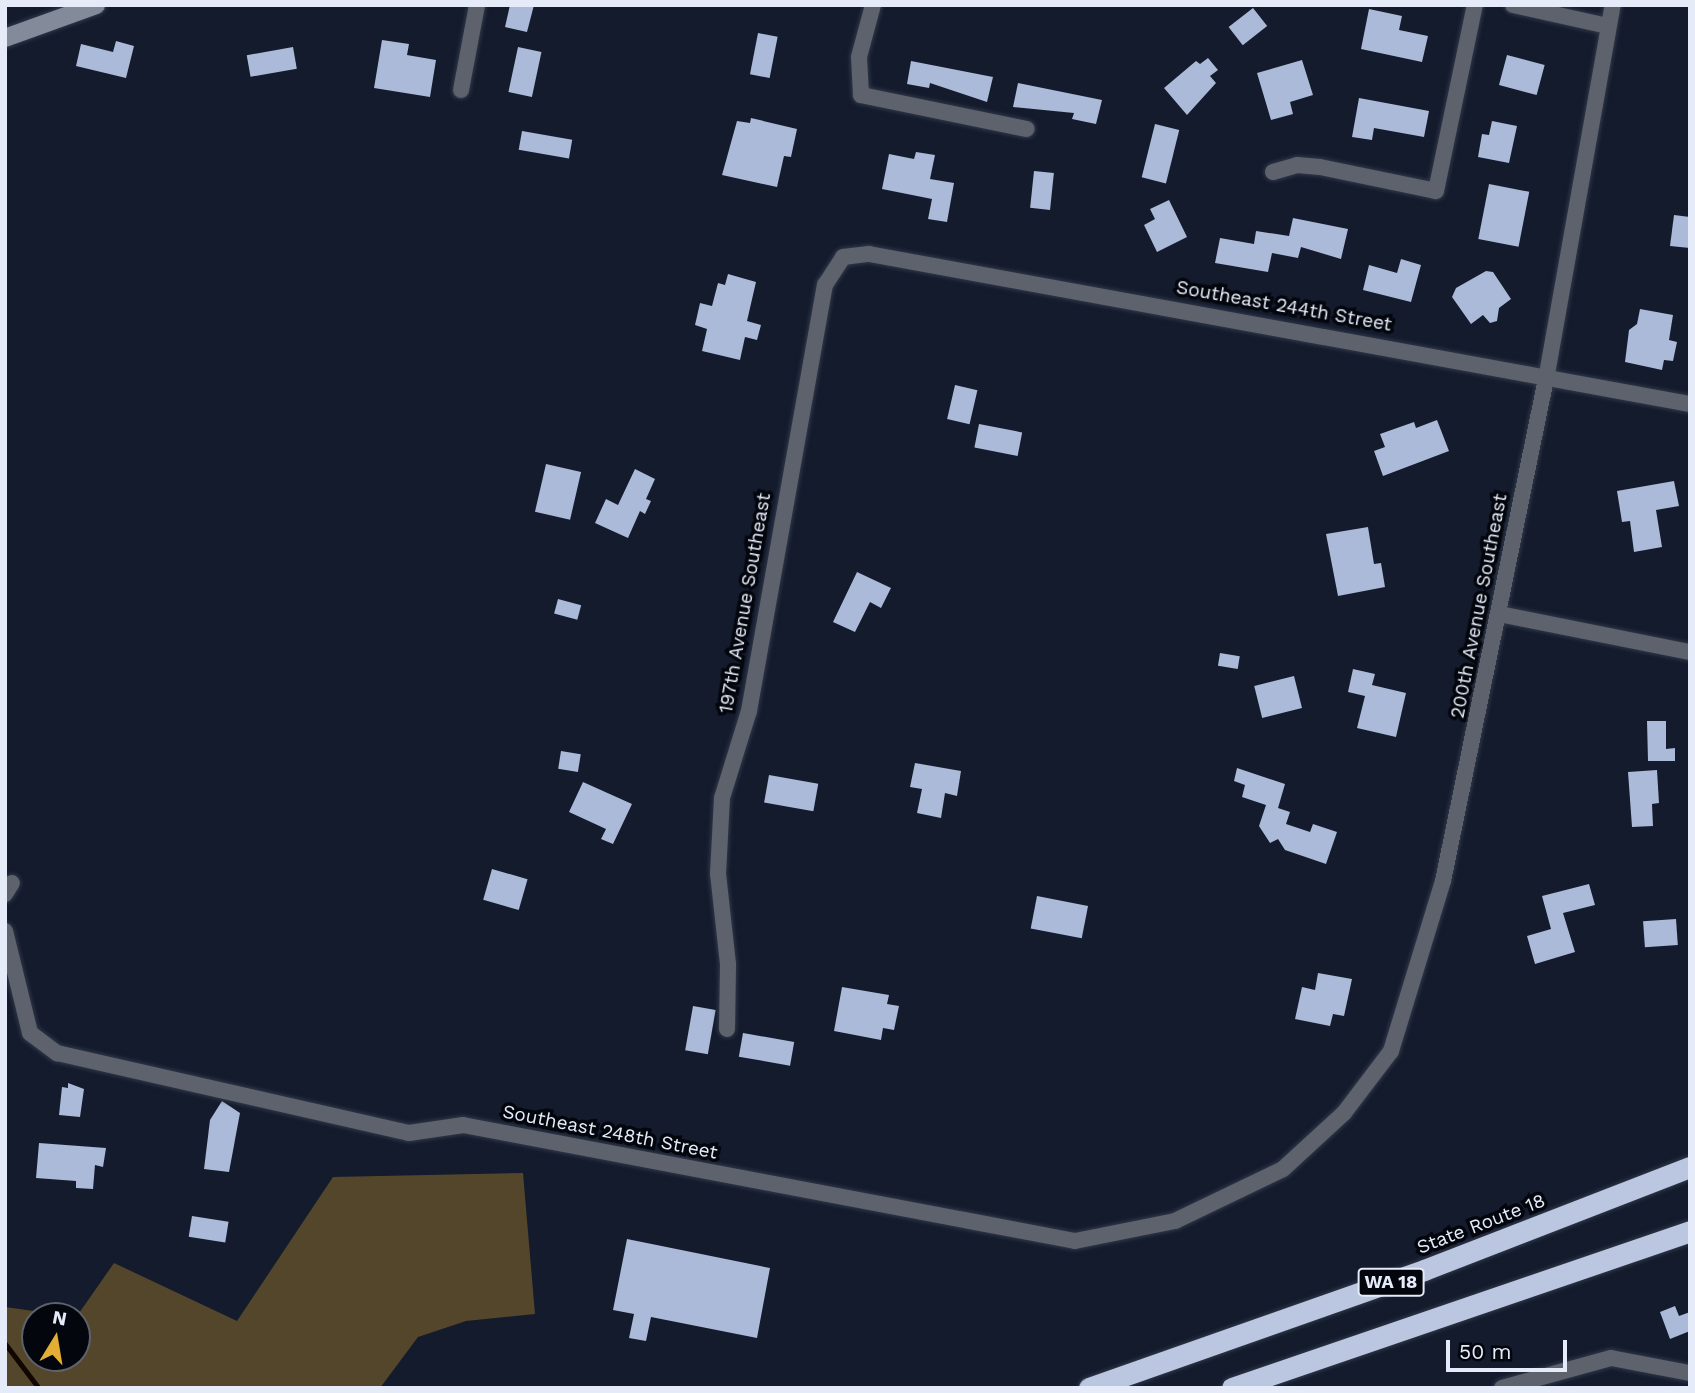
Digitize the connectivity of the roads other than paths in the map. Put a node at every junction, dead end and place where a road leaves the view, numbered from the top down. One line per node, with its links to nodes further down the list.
1 (96, 5): 8 (street)
2 (477, 5): 9 (street)
3 (873, 5): 10 (street)
4 (1475, 5): 11 (street)
5 (1513, 5): 7 (street)
6 (1613, 5): 7 (street, 200th Avenue Southeast)
7 (1608, 26): 13 (street, 200th Avenue Southeast)
8 (5, 38)
9 (461, 90)
10 (1027, 129)
11 (1273, 172)
12 (869, 254): 13 (street, Southeast 244th Street); 18 (street, 197th Avenue Southeast)
13 (1547, 374): 14 (street, Southeast 244th Street); 15 (street, 200th Avenue Southeast)
14 (1690, 404)
15 (1499, 614): 16 (street); 20 (street, 200th Avenue Southeast)
16 (1690, 652)
17 (5, 931): 20 (street, Southeast 248th Street)
18 (727, 1029)
19 (1690, 1167): 23 (highway, State Route 18 / WA 18)
20 (1283, 1169)
21 (1690, 1231): 24 (highway, WA 18)
22 (1690, 1373): 25 (street)
23 (1089, 1388)
24 (1232, 1388)
25 (1502, 1388)

